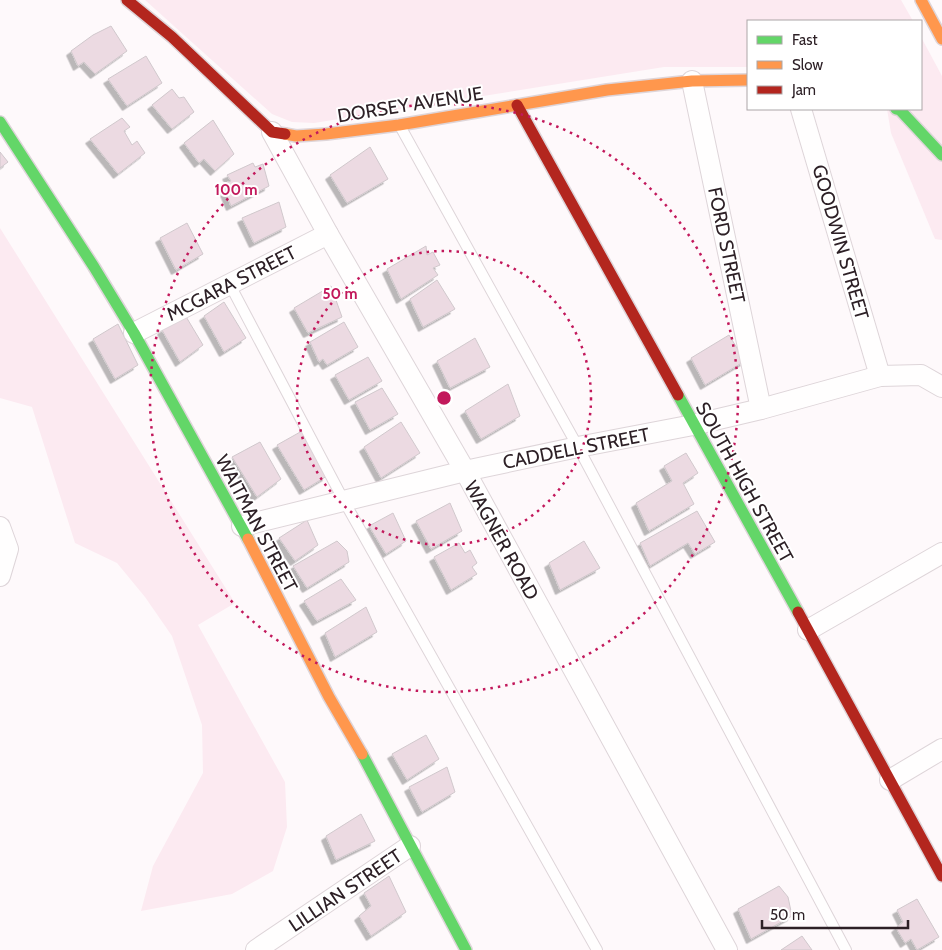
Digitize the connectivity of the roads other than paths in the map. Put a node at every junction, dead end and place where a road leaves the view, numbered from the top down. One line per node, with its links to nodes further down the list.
1 (126, 0): 11 (street)
2 (921, 0): 3 (street)
3 (942, 39)
4 (747, 80): 5 (street, DORSEY AVENUE)
5 (692, 81): 6 (street, DORSEY AVENUE); 18 (street, FORD STREET)
6 (517, 105): 10 (street, DORSEY AVENUE); 19 (street, SOUTH HIGH STREET)
7 (801, 110): 16 (street, GOODWIN STREET)
8 (900, 110): 12 (street)
9 (0, 122): 15 (street, WAITMAN STREET)
10 (399, 125): 11 (street, DORSEY AVENUE); 20 (lane)
11 (272, 132): 13 (street, WAGNER ROAD)
12 (942, 155)
13 (328, 234): 14 (street, MCGARA STREET); 21 (street, WAGNER ROAD)
14 (229, 283): 15 (street, MCGARA STREET); 22 (lane)
15 (134, 332): 23 (street, WAITMAN STREET)
16 (880, 376): 17 (street, CADDELL STREET); 18 (street, CADDELL STREET)
17 (942, 386)
18 (761, 409): 19 (street, CADDELL STREET)
19 (693, 425): 20 (street, CADDELL STREET); 27 (street, SOUTH HIGH STREET)
20 (578, 447): 21 (street, CADDELL STREET); 36 (lane)
21 (465, 471): 22 (street, CADDELL STREET); 35 (street, WAGNER ROAD)
22 (344, 501): 23 (street, CADDELL STREET); 34 (lane)
23 (242, 526): 30 (street, WAITMAN STREET)
24 (0, 527): 26 (street)
25 (942, 553): 27 (street)
26 (0, 576)
27 (808, 630): 29 (street, SOUTH HIGH STREET)
28 (942, 749): 29 (street)
29 (890, 780): 31 (street, SOUTH HIGH STREET)
30 (410, 846): 32 (street, LILLIAN STREET); 33 (street, WAITMAN STREET)
31 (942, 876)
32 (256, 950)
33 (466, 950)
34 (597, 950)
35 (728, 950)
36 (846, 950)

